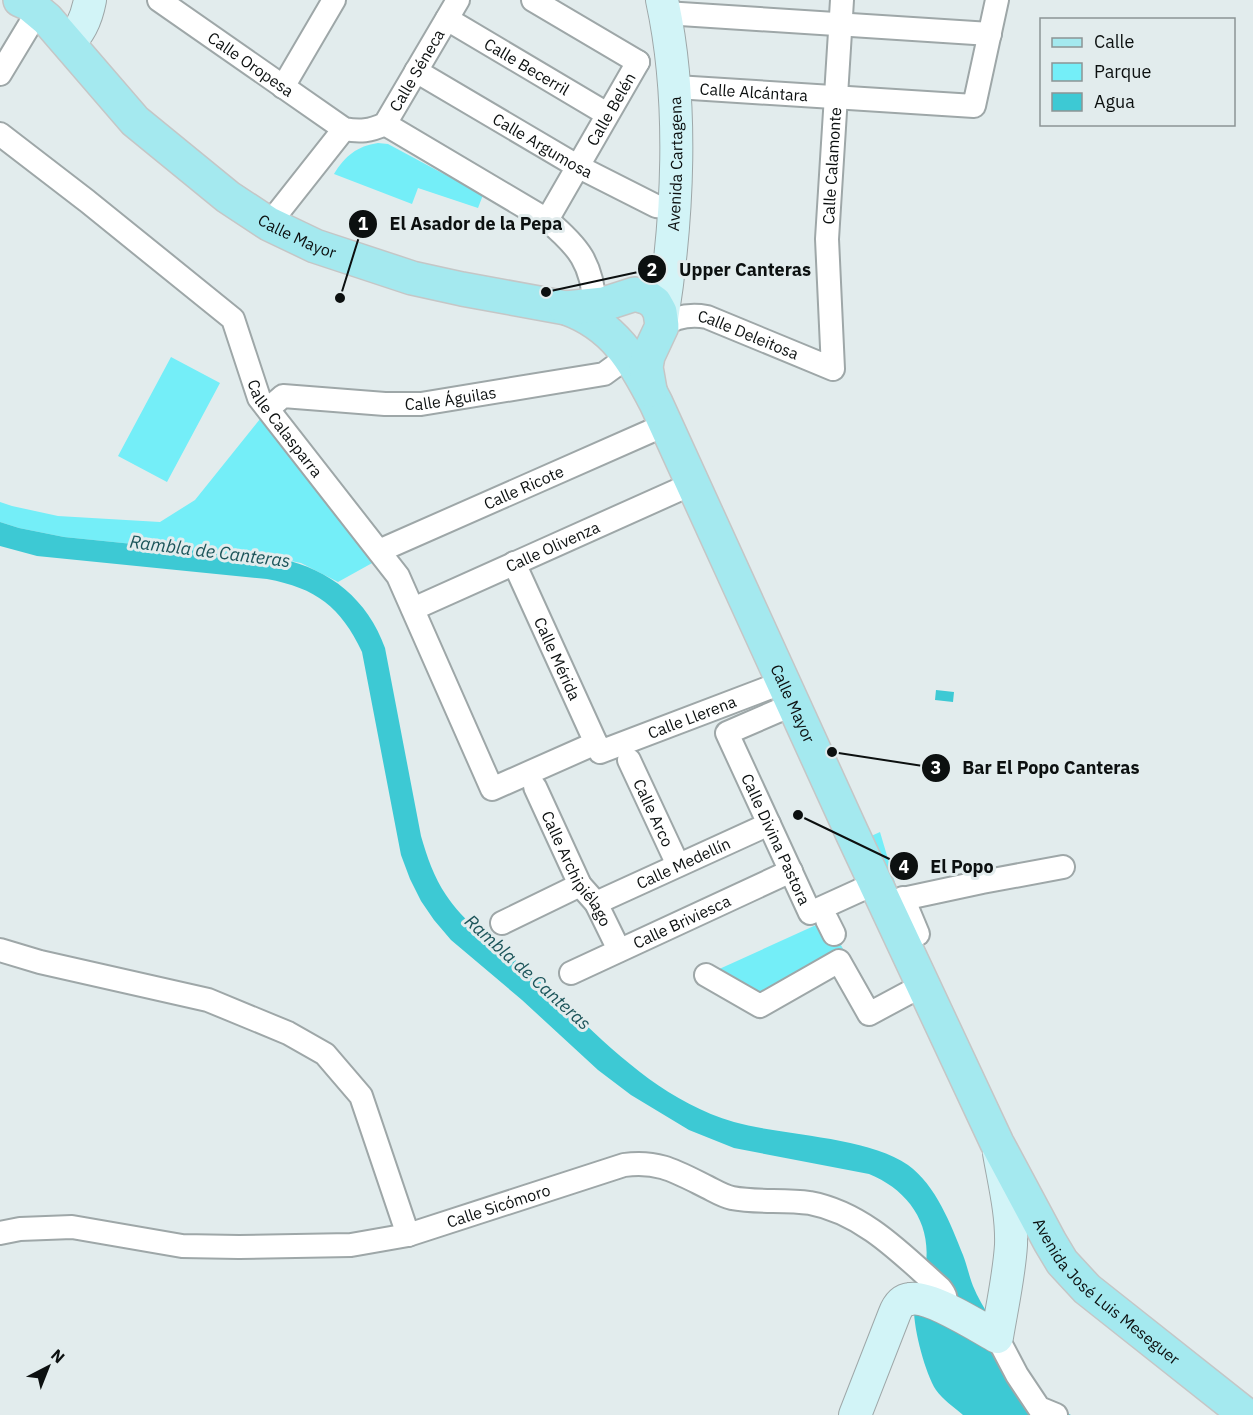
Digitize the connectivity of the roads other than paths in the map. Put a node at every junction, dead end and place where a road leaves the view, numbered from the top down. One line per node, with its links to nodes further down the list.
1 (90, 0): 12 (street)
2 (159, 0): 17 (street, Calle Oropesa)
3 (334, 0): 17 (street)
4 (533, 0): 13 (street)
5 (842, 0): 10 (street, Calle Calamonte)
6 (997, 0): 11 (street)
7 (29, 4): 12 (main road, Calle Mayor); 16 (street)
8 (664, 6): 10 (street); 15 (street, Avenida Cartagena)
9 (452, 9): 14 (street, Calle Séneca); 19 (street, Calle Becerril)
10 (841, 25): 11 (street); 18 (street, Calle Calamonte)
11 (990, 34): 18 (street, Calle Alcántara)
12 (68, 43): 26 (main road, Calle Mayor)
13 (638, 62): 15 (street); 19 (street, Calle Belén)
14 (416, 71): 20 (street, Calle Séneca); 23 (street, Calle Argumosa)
15 (674, 72): 18 (street, Calle Alcántara); 24 (street, Avenida Cartagena)
16 (0, 74)
17 (283, 87): 21 (street, Calle Oropesa)
18 (836, 97): 30 (street, Calle Calamonte)
19 (607, 114): 23 (street, Calle Belén)
20 (385, 124): 21 (street, Calle Séneca); 25 (street)
21 (344, 129): 26 (street)
22 (0, 134): 31 (street, Calle Calasparra)
23 (577, 166): 24 (street, Calle Argumosa); 25 (street, Calle Belén)
24 (674, 208): 27 (street, Avenida Cartagena)
25 (547, 220): 28 (street)
26 (269, 224): 28 (main road, Calle Mayor)
27 (669, 271): 28 (street); 29 (street, Avenida Cartagena)
28 (604, 302): 29 (main road); 29 (main road, Calle Mayor); 29 (main road)
29 (640, 336): 30 (street, Calle Deleitosa); 31 (street, Calle Águilas); 32 (main road, Calle Mayor)
30 (833, 369)
31 (268, 409): 34 (street, Calle Calasparra)
32 (667, 424): 33 (main road, Calle Mayor); 34 (street, Calle Ricote)
33 (694, 483): 35 (street, Calle Olivenza); 37 (main road, Calle Mayor)
34 (379, 551): 36 (street, Calle Calasparra)
35 (514, 563): 36 (street, Calle Olivenza); 39 (street, Calle Mérida)
36 (413, 609): 42 (street, Calle Calasparra)
37 (789, 693): 38 (street, Calle Llerena); 39 (street, Calle Llerena); 48 (main road, Calle Mayor)
38 (727, 733): 43 (street, Calle Divina Pastora)
39 (598, 747): 42 (street, Calle Llerena)
40 (629, 760): 44 (street, Calle Arco)
41 (535, 787): 47 (street, Calle Archipiélago)
42 (492, 789)
43 (769, 824): 44 (street, Calle Medellín); 46 (street, Calle Divina Pastora)
44 (678, 865): 49 (street, Calle Medellín)
45 (1063, 867): 48 (street)
46 (791, 872): 48 (street, Calle Divina Pastora); 52 (street, Calle Briviesca)
47 (580, 885): 49 (street, Calle Archipiélago); 50 (street)
48 (888, 895): 51 (street); 56 (main road, Calle Mayor)
49 (596, 903): 52 (street, Calle Archipiélago)
50 (502, 923)
51 (918, 934)
52 (619, 950): 54 (street, Calle Briviesca)
53 (0, 951): 59 (street)
54 (570, 973)
55 (706, 975): 56 (street)
56 (923, 985): 57 (main road, Calle Mayor)
57 (997, 1143): 61 (street); 64 (main road, Avenida José Luis Meseguer)
58 (0, 1233): 59 (street, Calle Sicómoro)
59 (408, 1235): 60 (street, Calle Sicómoro)
60 (944, 1308): 61 (street); 62 (street)
61 (997, 1337): 63 (street)
62 (855, 1415)
63 (1056, 1415)
64 (1246, 1415)

